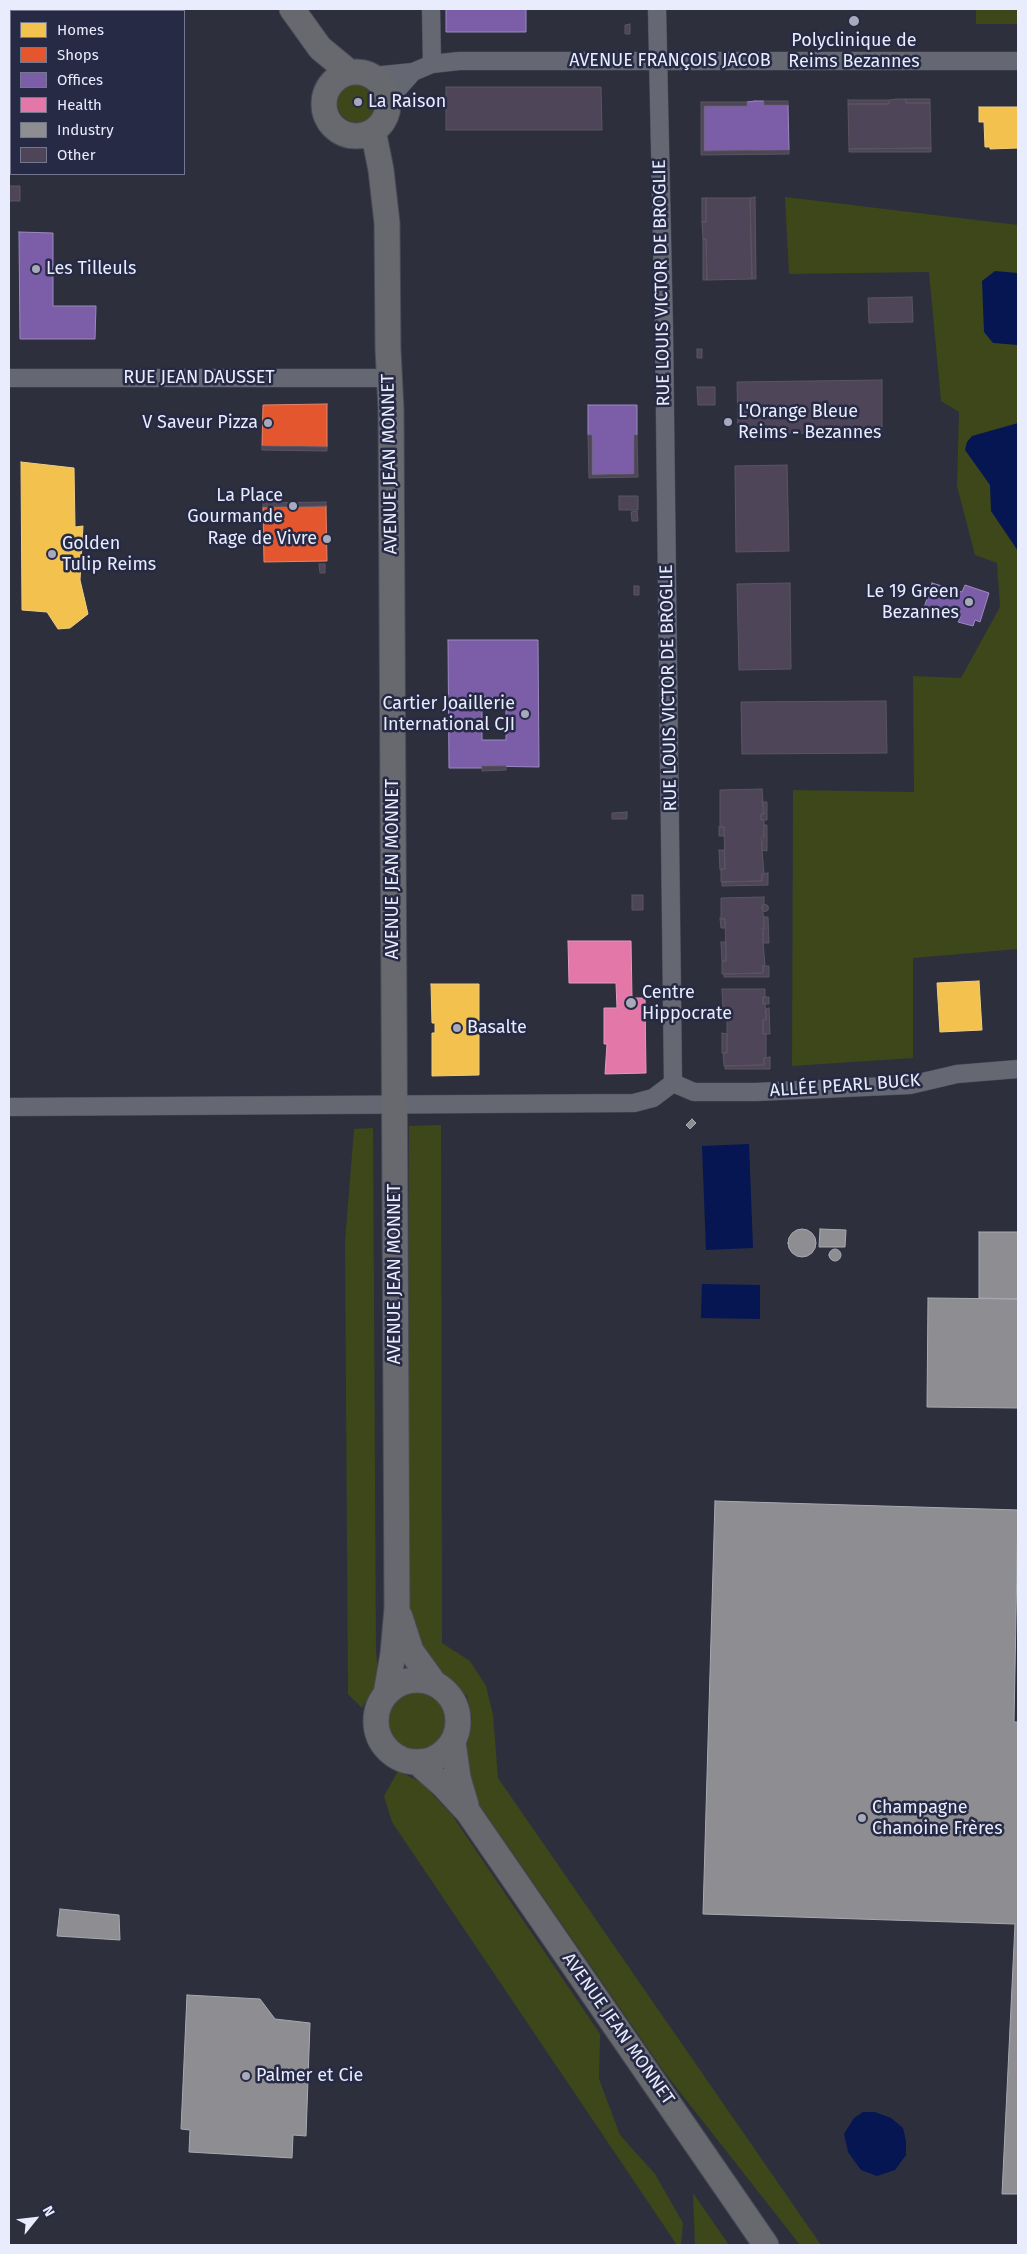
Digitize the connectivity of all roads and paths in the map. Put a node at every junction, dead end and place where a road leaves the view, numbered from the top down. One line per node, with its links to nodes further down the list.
1 (292, 9): 8 (street)
2 (431, 9): 6 (street)
3 (657, 9): 4 (street, RUE LOUIS VICTOR DE BROGLIE)
4 (658, 60): 5 (street, AVENUE FRANÇOIS JACOB); 6 (street, AVENUE FRANÇOIS JACOB); 14 (street, RUE LOUIS VICTOR DE BROGLIE)
5 (1018, 61)
6 (432, 64): 7 (street, AVENUE FRANÇOIS JACOB)
7 (413, 72): 8 (street, AVENUE FRANÇOIS JACOB); 9 (street, AVENUE FRANÇOIS JACOB)
8 (351, 76): 9 (street); 10 (street)
9 (388, 100): 10 (street)
10 (371, 133): 12 (street, AVENUE JEAN MONNET)
11 (9, 378): 12 (street, RUE JEAN DAUSSET)
12 (389, 378): 15 (street, AVENUE JEAN MONNET)
13 (1018, 1069): 14 (street, ALLÉE PEARL BUCK)
14 (673, 1082): 15 (street)
15 (394, 1104): 16 (street); 17 (street, AVENUE JEAN MONNET)
16 (9, 1107)
17 (396, 1608): 18 (street, AVENUE JEAN MONNET); 19 (street, AVENUE JEAN MONNET)
18 (434, 1683): 19 (street); 20 (street)
19 (386, 1694): 21 (street)
20 (453, 1742): 21 (street); 22 (street, AVENUE JEAN MONNET)
21 (418, 1763): 22 (street, AVENUE JEAN MONNET)
22 (468, 1812): 23 (street, AVENUE JEAN MONNET)
23 (669, 2101): 24 (street); 25 (street, AVENUE JEAN MONNET)
24 (749, 2245)
25 (766, 2245)

